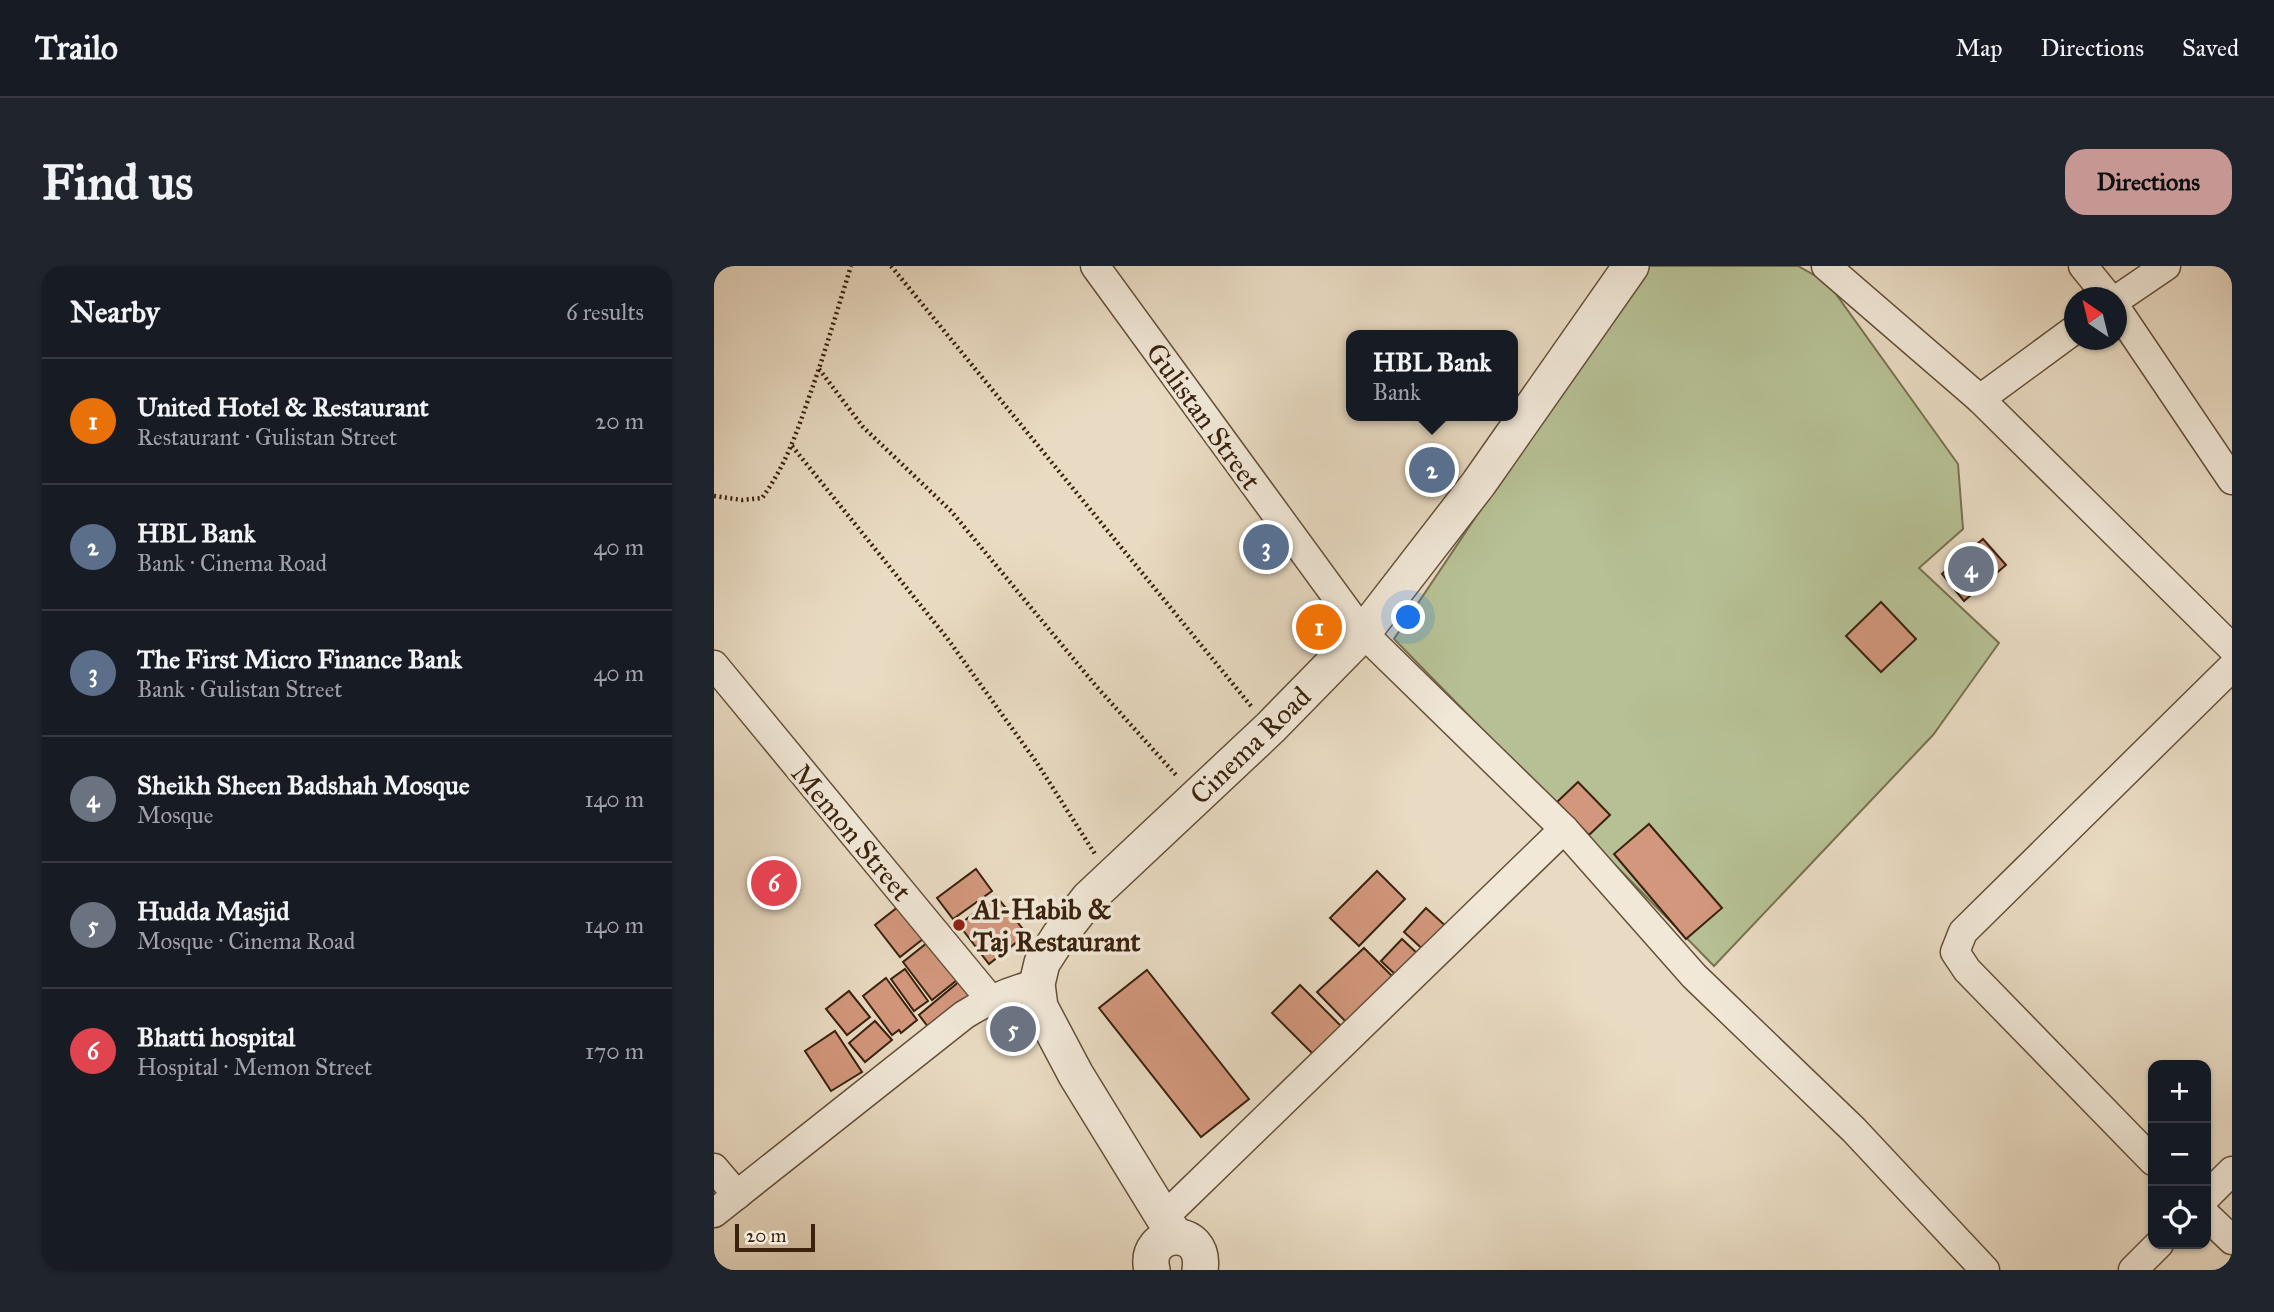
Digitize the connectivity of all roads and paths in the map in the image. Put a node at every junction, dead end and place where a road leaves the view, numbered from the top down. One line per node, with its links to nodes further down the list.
1 (851, 266): 12 (path)
2 (891, 266): 21 (path)
3 (1094, 266): 17 (street, Gulistan Street)
4 (1631, 266): 17 (street, Cinema Road)
5 (1825, 266): 13 (street)
6 (2083, 266): 8 (street)
7 (2166, 266): 9 (street)
8 (2100, 287)
9 (2127, 293)
10 (2127, 324): 15 (street)
11 (2064, 337): 13 (street)
12 (819, 369): 14 (path); 22 (path)
13 (1980, 399): 18 (street)
14 (792, 446): 16 (path); 24 (path)
15 (2232, 480)
16 (714, 496)
17 (1363, 633): 21 (street, Cinema Road); 23 (street, Gulistan Street)
18 (2232, 648)
19 (714, 665): 26 (street, Memon Street)
20 (2232, 667): 27 (street)
21 (1270, 729): 22 (street, Cinema Road)
22 (1196, 798): 24 (street, Cinema Road)
23 (1564, 829): 34 (street); 39 (street, Gulistan Street)
24 (1111, 878): 25 (street, Cinema Road)
25 (1037, 984): 26 (street); 34 (street)
26 (990, 999): 31 (street)
27 (2148, 1156)
28 (714, 1168): 31 (street)
29 (2232, 1171): 30 (street)
30 (2211, 1192)
31 (737, 1195): 32 (street)
32 (714, 1213)
33 (2211, 1220): 35 (street)
34 (1169, 1227): 37 (street); 38 (street)
35 (2232, 1240)
36 (2154, 1249): 40 (street)
37 (1209, 1267)
38 (1152, 1270)
39 (1985, 1270)
40 (2133, 1270)

